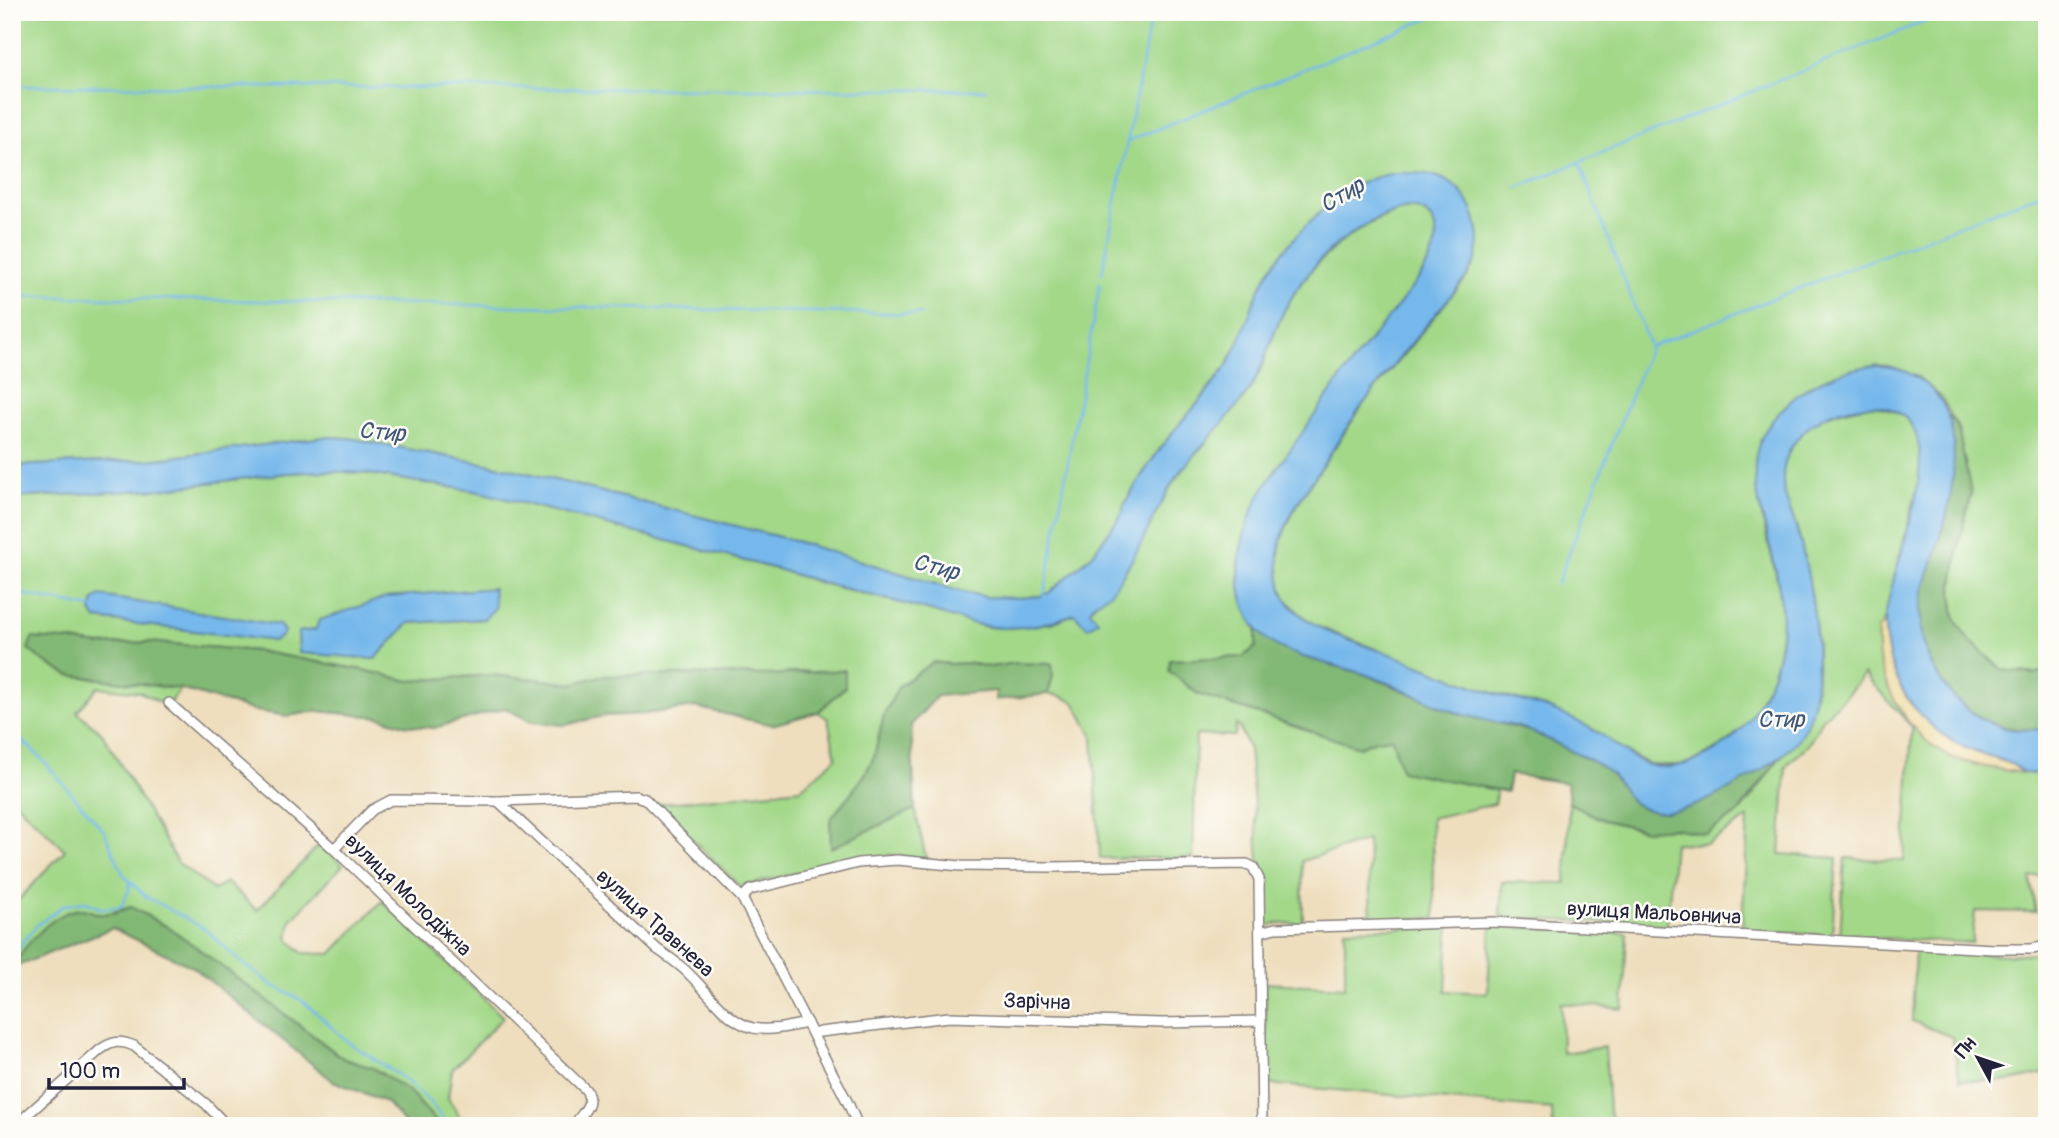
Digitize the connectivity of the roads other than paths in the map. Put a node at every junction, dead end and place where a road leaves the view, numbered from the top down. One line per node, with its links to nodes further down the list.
1 (170, 703): 3 (street, вулиця Молодіжна)
2 (498, 801): 3 (street); 4 (street); 8 (street, вулиця Травнева)
3 (334, 849): 12 (street, вулиця Молодіжна)
4 (742, 898): 5 (street); 8 (street)
5 (1260, 932): 6 (street, вулиця Мальовнича); 7 (street)
6 (2047, 946)
7 (1261, 1021): 9 (street, Зарічна); 14 (street)
8 (807, 1023): 9 (street)
9 (813, 1034): 13 (street)
10 (17, 1126): 11 (street)
11 (227, 1126)
12 (574, 1126)
13 (858, 1126)
14 (1262, 1126)

